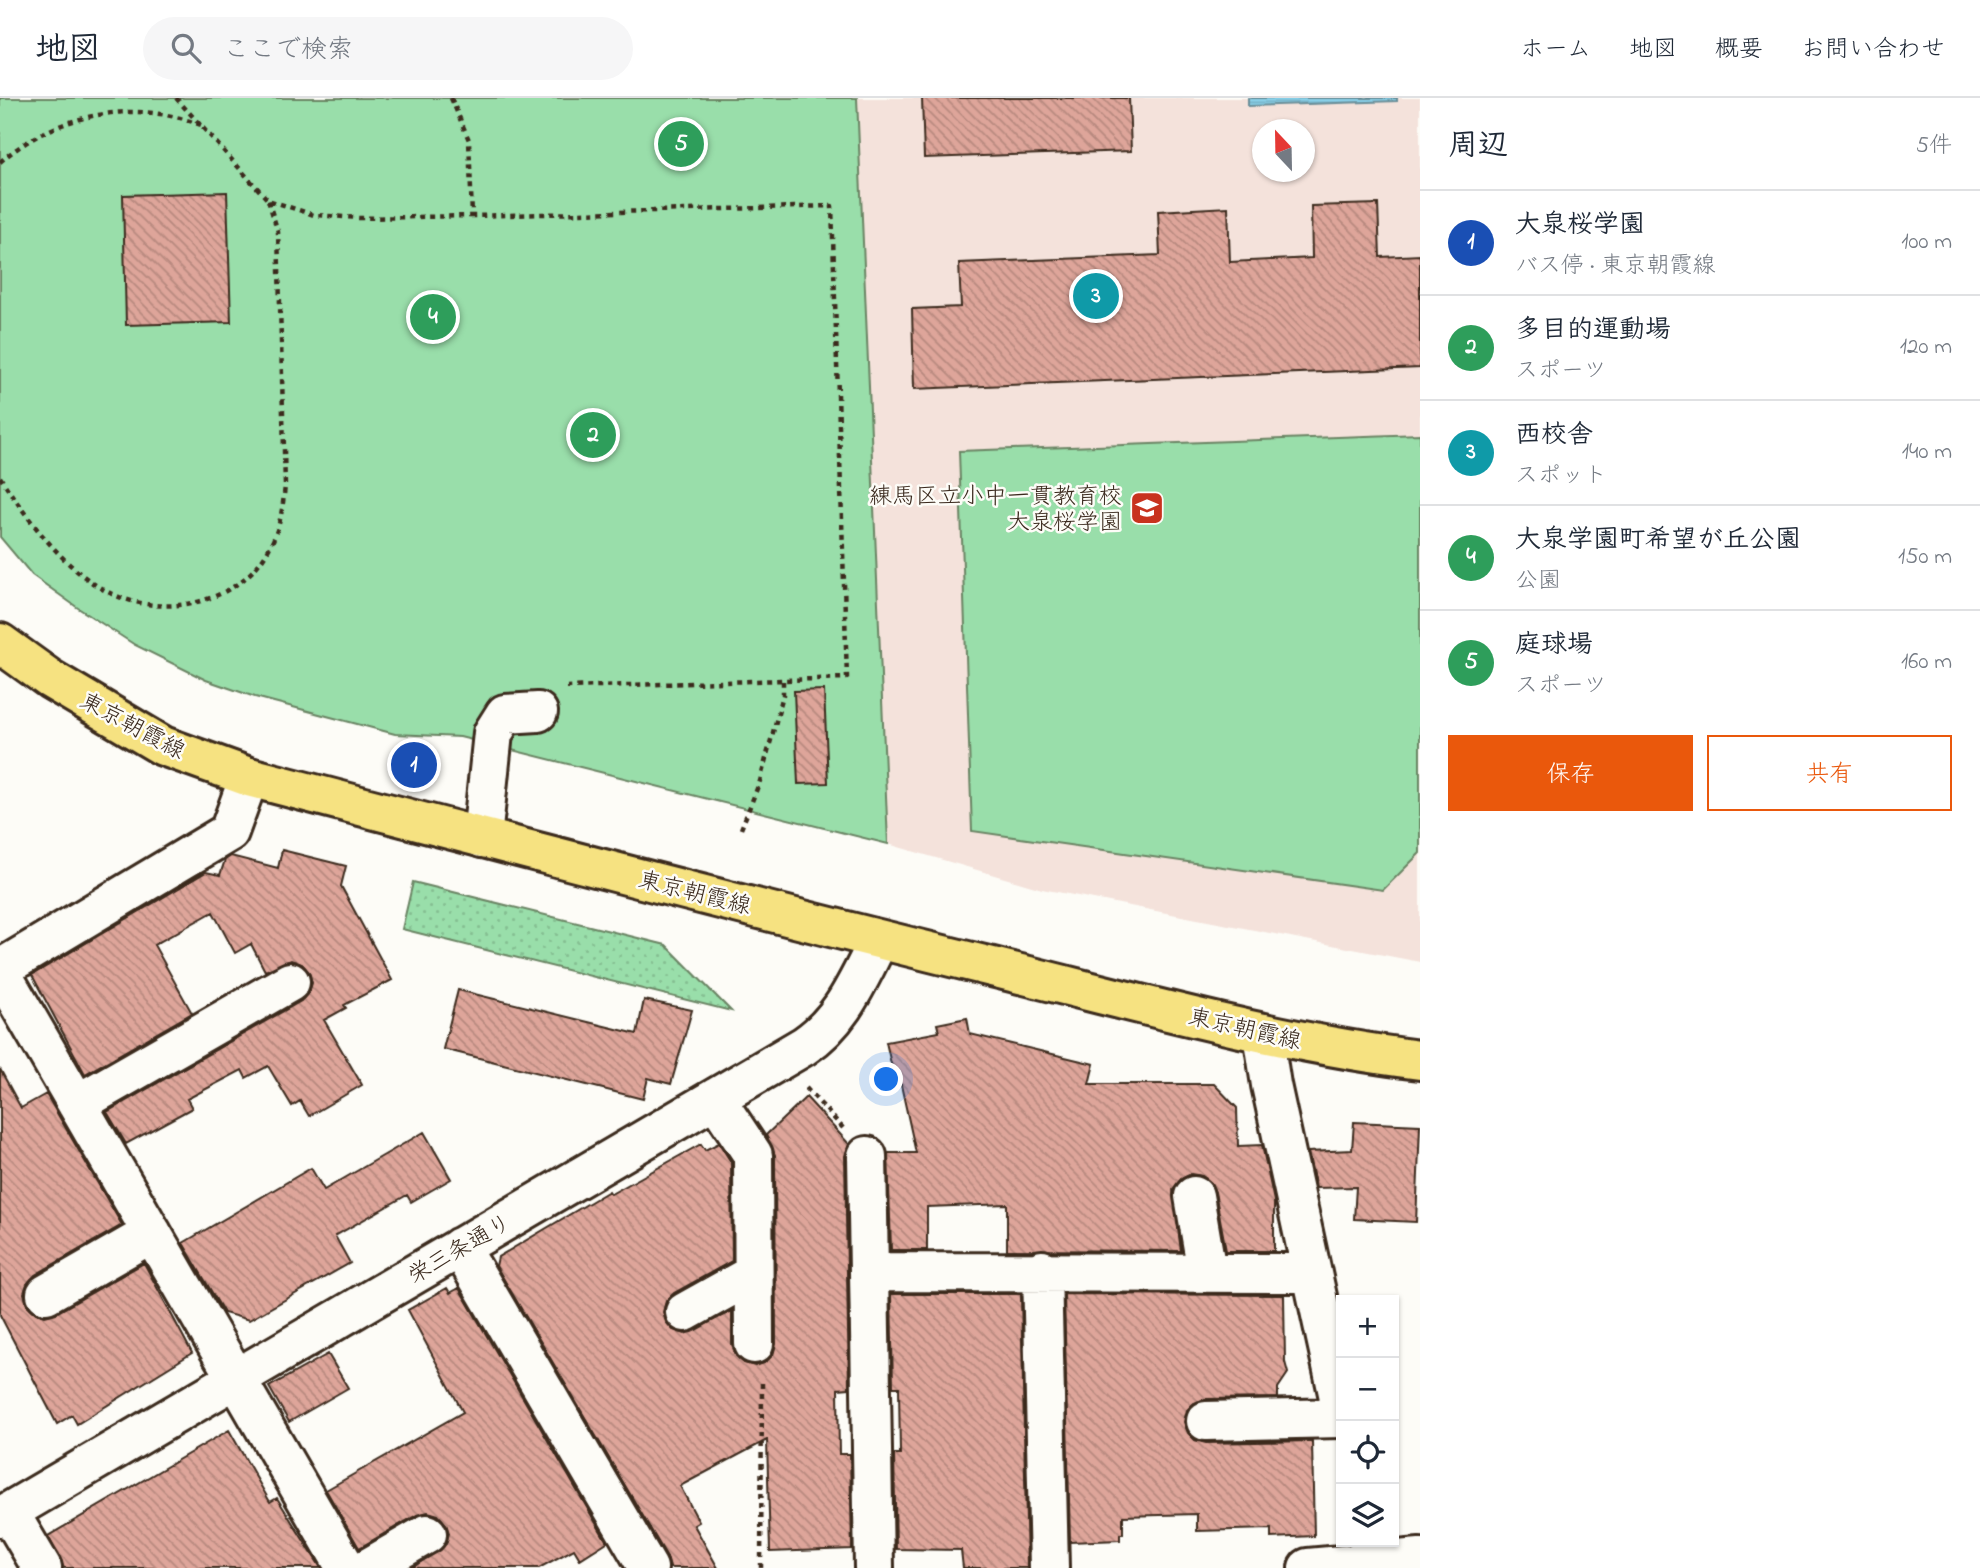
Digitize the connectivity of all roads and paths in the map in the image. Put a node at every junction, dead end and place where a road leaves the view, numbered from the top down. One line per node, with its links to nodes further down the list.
1 (176, 98): 3 (path)
2 (451, 98): 6 (path)
3 (203, 126): 4 (path); 5 (path)
4 (0, 162)
5 (268, 200): 6 (path); 7 (path)
6 (472, 216): 9 (path)
7 (0, 477)
8 (0, 643): 11 (main road, 東京朝霞線)
9 (783, 681): 10 (path); 12 (path)
10 (552, 699): 13 (street)
11 (249, 777): 13 (main road, 東京朝霞線); 15 (street)
12 (741, 829)
13 (482, 838): 14 (main road, 東京朝霞線)
14 (878, 940): 17 (main road, 東京朝霞線); 20 (street, 栄三条通り)
15 (0, 970): 21 (street)
16 (290, 982): 21 (street)
17 (1263, 1034): 18 (main road, 東京朝霞線); 29 (street)
18 (1420, 1060)
19 (805, 1087): 22 (path)
20 (715, 1098): 25 (street, 栄三条通り); 30 (street)
21 (77, 1104): 24 (street)
22 (867, 1156): 27 (street)
23 (1194, 1196): 28 (street)
24 (152, 1233): 31 (street); 34 (street)
25 (460, 1247): 34 (street, 栄三条通り); 45 (street)
26 (1042, 1270): 27 (street); 28 (street); 48 (street)
27 (869, 1272): 47 (street)
28 (1207, 1272): 29 (street)
29 (1312, 1273): 35 (street)
30 (753, 1274): 32 (street); 33 (street)
31 (46, 1294)
32 (685, 1312)
33 (754, 1343): 46 (path)
34 (236, 1379): 38 (street, 栄三条通り); 43 (street)
35 (1336, 1384)
36 (1336, 1418): 37 (street)
37 (1206, 1421)
38 (4, 1514): 42 (street)
39 (427, 1534): 44 (street)
40 (1373, 1551): 41 (street); 49 (street)
41 (1420, 1558)
42 (42, 1568)
43 (346, 1568)
44 (369, 1568)
45 (648, 1568)
46 (761, 1568)
47 (874, 1568)
48 (1049, 1568)
49 (1308, 1568)

